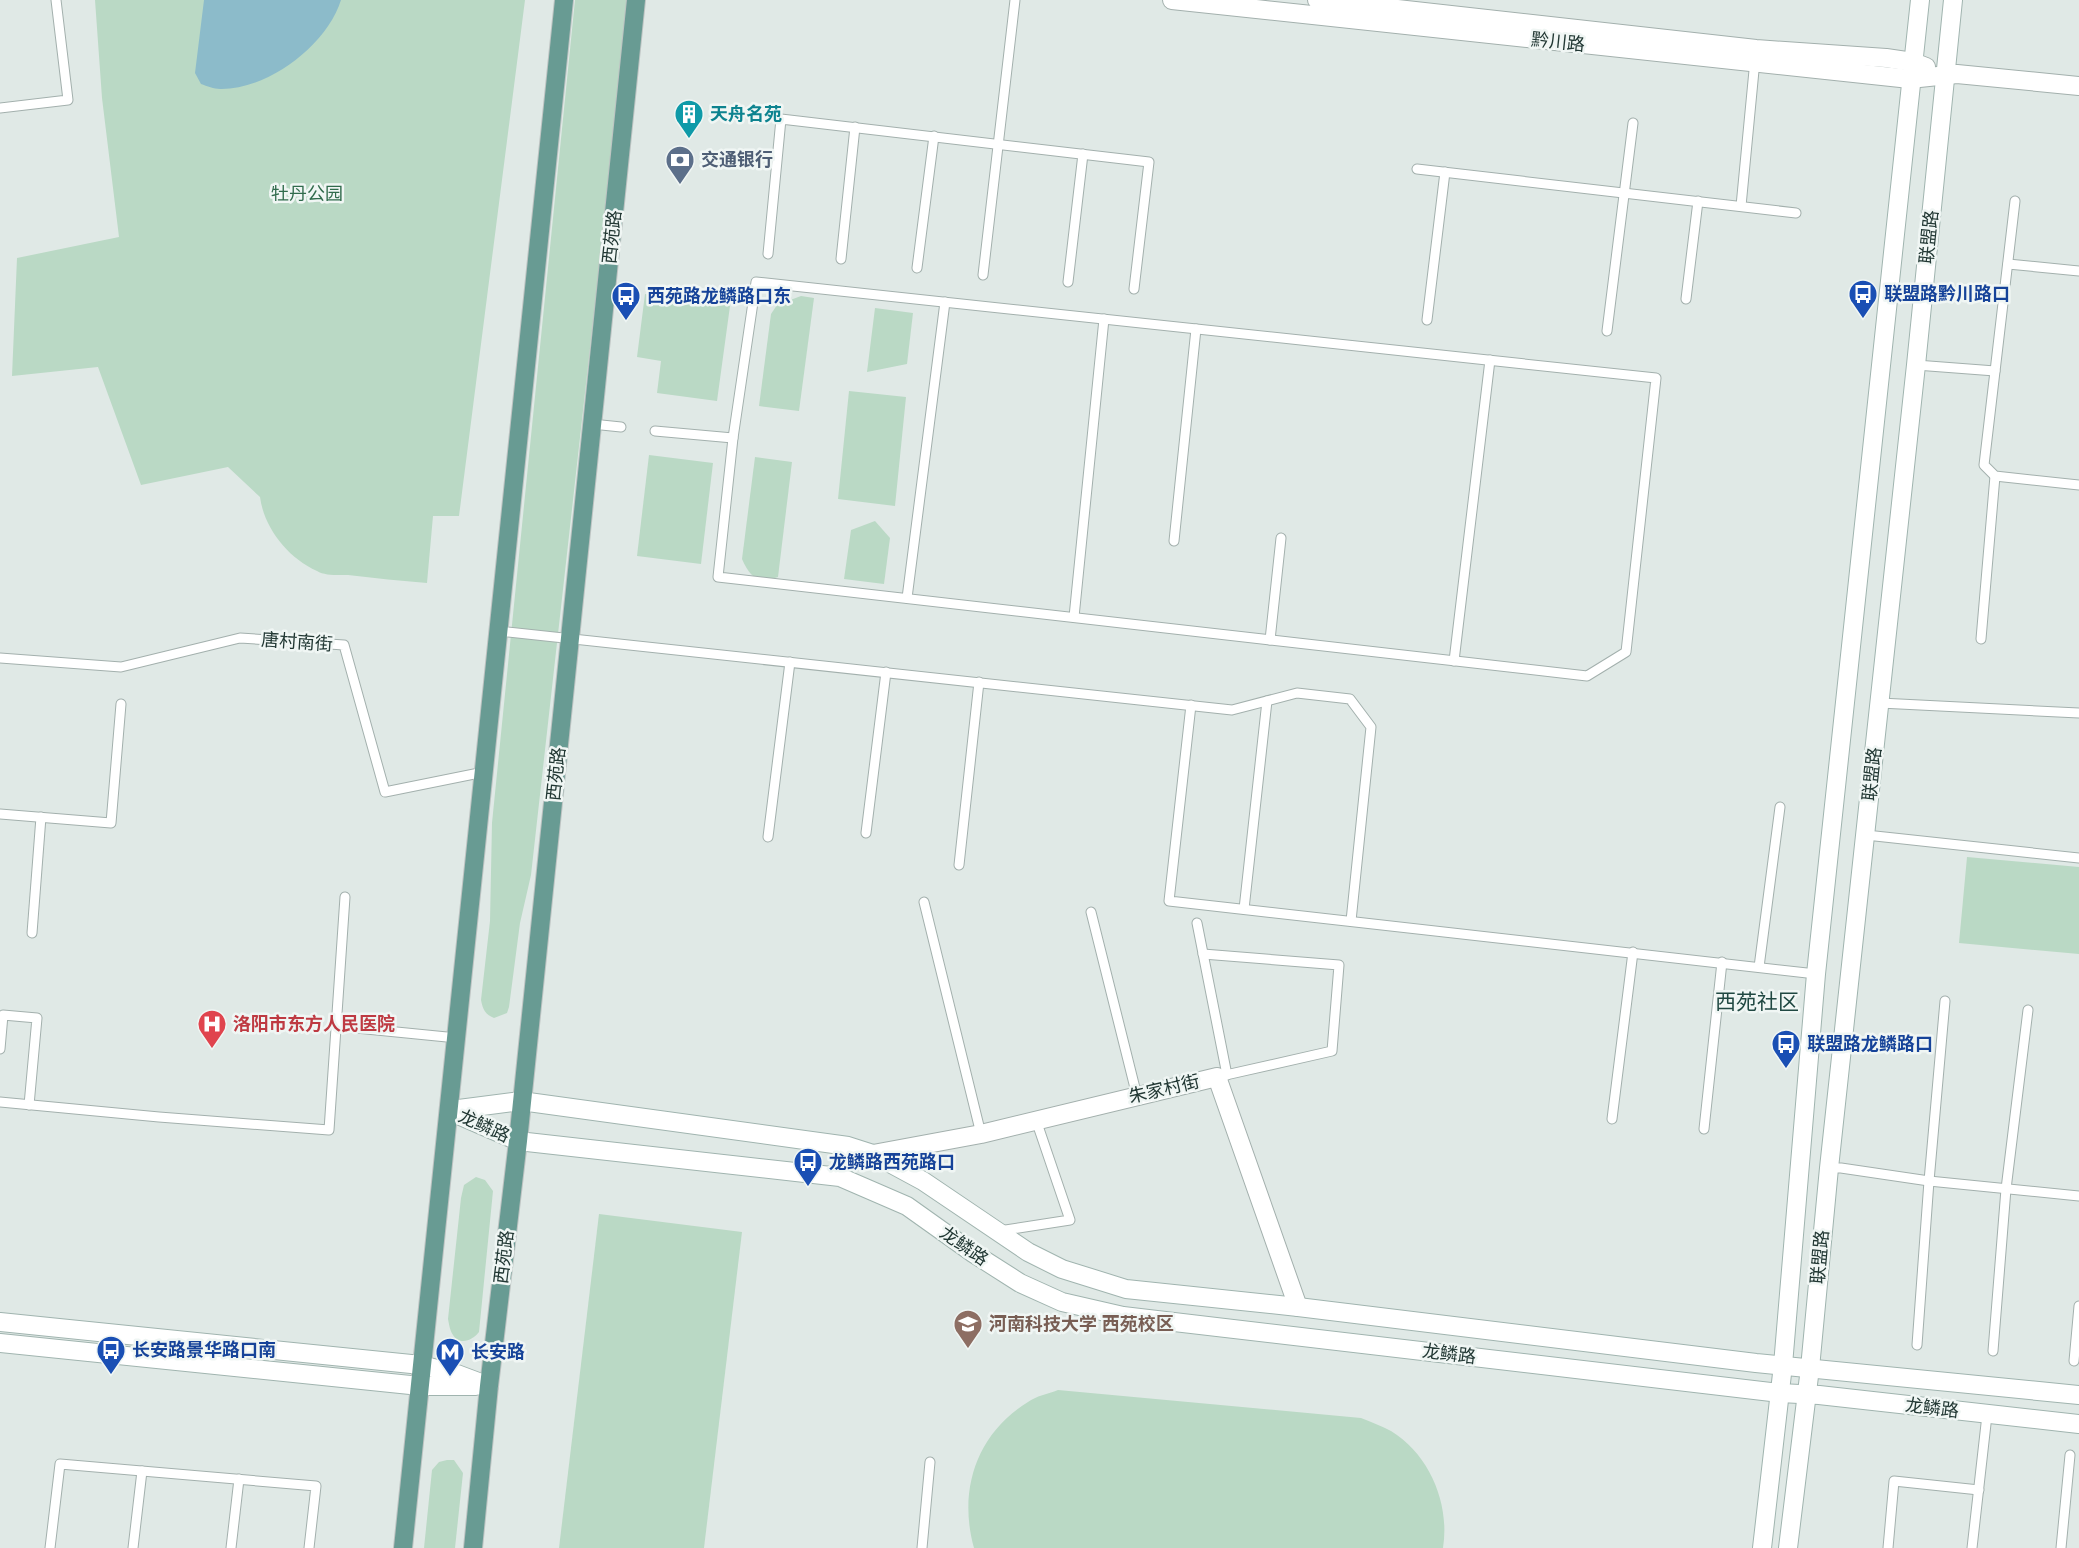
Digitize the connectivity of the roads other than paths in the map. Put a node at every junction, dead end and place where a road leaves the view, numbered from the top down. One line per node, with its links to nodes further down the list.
1 (56, 0): 13 (lane)
2 (564, 0): 53 (main road)
3 (636, 0): 43 (main road, 西苑路)
4 (1015, 0): 17 (lane)
5 (1172, 0): 9 (main road, 黔川路)
6 (1317, 0): 9 (main road, 黔川路)
7 (1920, 0): 10 (main road, 联盟路)
8 (1953, 0): 11 (main road, 联盟路)
9 (1756, 56): 10 (main road, 黔川路); 24 (lane)
10 (1911, 70): 11 (main road, 黔川路); 87 (main road, 联盟路)
11 (1945, 74): 12 (main road, 黔川路); 41 (main road, 联盟路)
12 (2079, 86)
13 (0, 108)
14 (1633, 123): 21 (lane)
15 (855, 127): 16 (lane); 26 (lane); 27 (lane)
16 (934, 136): 17 (lane); 29 (lane)
17 (998, 144): 18 (lane); 31 (lane)
18 (1083, 154): 32 (lane); 33 (lane)
19 (1417, 169): 20 (lane)
20 (1445, 172): 21 (lane); 37 (lane)
21 (1624, 193): 22 (lane); 39 (lane)
22 (1698, 201): 24 (lane); 34 (lane)
23 (2015, 201): 28 (lane)
24 (1741, 206): 25 (lane)
25 (1796, 213)
26 (768, 254)
27 (841, 259)
28 (2008, 264): 30 (lane); 42 (lane)
29 (917, 268)
30 (2079, 271)
31 (983, 275)
32 (1068, 282)
33 (1134, 288)
34 (1686, 299)
35 (945, 302): 36 (lane); 46 (lane); 51 (lane)
36 (1104, 319): 38 (lane); 52 (lane)
37 (1427, 320)
38 (1196, 329): 40 (lane); 50 (lane)
39 (1607, 331)
40 (1490, 360): 58 (lane); 58 (lane)
41 (1916, 365): 42 (lane); 63 (main road, 联盟路)
42 (1995, 370): 47 (lane)
43 (592, 424): 44 (lane); 54 (main road, 西苑路)
44 (621, 427)
45 (655, 431): 46 (lane)
46 (733, 438): 51 (lane)
47 (1995, 476): 48 (lane); 55 (lane)
48 (2079, 484)
49 (1281, 538): 56 (lane)
50 (1174, 541)
51 (907, 598): 52 (lane)
52 (1074, 618): 56 (lane)
53 (499, 631): 54 (lane); 67 (main road)
54 (570, 638): 59 (lane); 95 (main road, 西苑路)
55 (1981, 639)
56 (1270, 640): 58 (lane)
57 (0, 658): 67 (lane, 唐村南街)
58 (1454, 661)
59 (790, 662): 60 (lane); 73 (lane)
60 (886, 672): 61 (lane); 71 (lane)
61 (979, 682): 65 (lane); 75 (lane)
62 (1267, 701): 65 (lane); 78 (lane); 80 (lane)
63 (1880, 703): 66 (lane); 72 (main road, 联盟路)
64 (121, 704): 70 (lane)
65 (1191, 705): 78 (lane)
66 (2079, 713)
67 (484, 772): 91 (main road)
68 (1780, 807): 86 (lane)
69 (0, 814): 70 (lane)
70 (41, 817): 82 (lane)
71 (866, 833)
72 (1866, 835): 74 (lane); 105 (main road, 联盟路)
73 (768, 837)
74 (2079, 858)
75 (959, 865)
76 (345, 897): 90 (lane)
77 (924, 902): 102 (lane)
78 (1244, 909): 80 (lane)
79 (1091, 912): 94 (lane)
80 (1351, 921): 83 (lane)
81 (1197, 923): 84 (lane)
82 (32, 933)
83 (1633, 952): 85 (lane); 99 (lane)
84 (1203, 954): 93 (lane); 93 (lane)
85 (1722, 962): 86 (lane); 101 (lane)
86 (1759, 967): 87 (lane)
87 (1816, 974): 118 (main road, 联盟路)
88 (1945, 1001): 106 (lane)
89 (2028, 1010): 107 (lane)
90 (336, 1026): 91 (lane); 97 (lane)
91 (457, 1038): 98 (main road)
92 (0, 1049): 97 (lane)
93 (1222, 1076): 94 (main road, 朱家村街); 111 (main road, 朱家村街)
94 (1137, 1096): 100 (main road, 朱家村街)
95 (521, 1101): 98 (main road, 龙鳞路); 103 (main road, 西苑路); 104 (main road, 龙鳞路)
96 (0, 1102): 97 (lane)
97 (29, 1105)
98 (449, 1110): 103 (main road, 龙鳞路); 117 (main road)
99 (1612, 1119)
100 (1036, 1120): 102 (main road, 朱家村街); 109 (lane)
101 (1704, 1129)
102 (981, 1134): 104 (main road, 朱家村街)
103 (518, 1142): 121 (main road, 西苑路); 122 (main road, 龙鳞路)
104 (873, 1154): 109 (main road, 龙鳞路)
105 (1829, 1168): 106 (lane); 119 (main road, 联盟路)
106 (1929, 1181): 107 (lane); 114 (lane)
107 (2006, 1189): 108 (lane); 115 (lane)
108 (2079, 1196)
109 (996, 1231): 111 (main road, 龙鳞路)
110 (2079, 1306): 116 (lane)
111 (1298, 1307): 118 (main road, 龙鳞路)
112 (0, 1322): 117 (main road)
113 (0, 1343): 120 (main road)
114 (1917, 1345)
115 (1993, 1351)
116 (2074, 1361)
117 (422, 1365): 120 (main road); 121 (main road)
118 (1783, 1365): 119 (main road, 龙鳞路); 122 (main road, 联盟路)
119 (1810, 1368): 123 (main road, 联盟路); 124 (main road, 龙鳞路)
120 (420, 1386): 121 (main road); 136 (main road)
121 (489, 1386): 137 (main road, 西苑路)
122 (1780, 1393): 123 (main road, 龙鳞路); 139 (main road, 联盟路)
123 (1806, 1395): 125 (main road, 龙鳞路); 140 (main road, 联盟路)
124 (2079, 1395)
125 (1987, 1415): 126 (main road, 龙鳞路); 131 (lane)
126 (2079, 1424)
127 (2070, 1455): 143 (lane)
128 (930, 1462): 138 (lane)
129 (142, 1471): 130 (lane); 132 (lane); 133 (lane)
130 (239, 1479): 134 (lane); 135 (lane)
131 (1979, 1490): 141 (lane); 142 (lane)
132 (50, 1548)
133 (133, 1548)
134 (231, 1548)
135 (309, 1548)
136 (403, 1548)
137 (473, 1548)
138 (922, 1548)
139 (1762, 1548)
140 (1788, 1548)
141 (1888, 1548)
142 (1972, 1548)
143 (2061, 1548)

